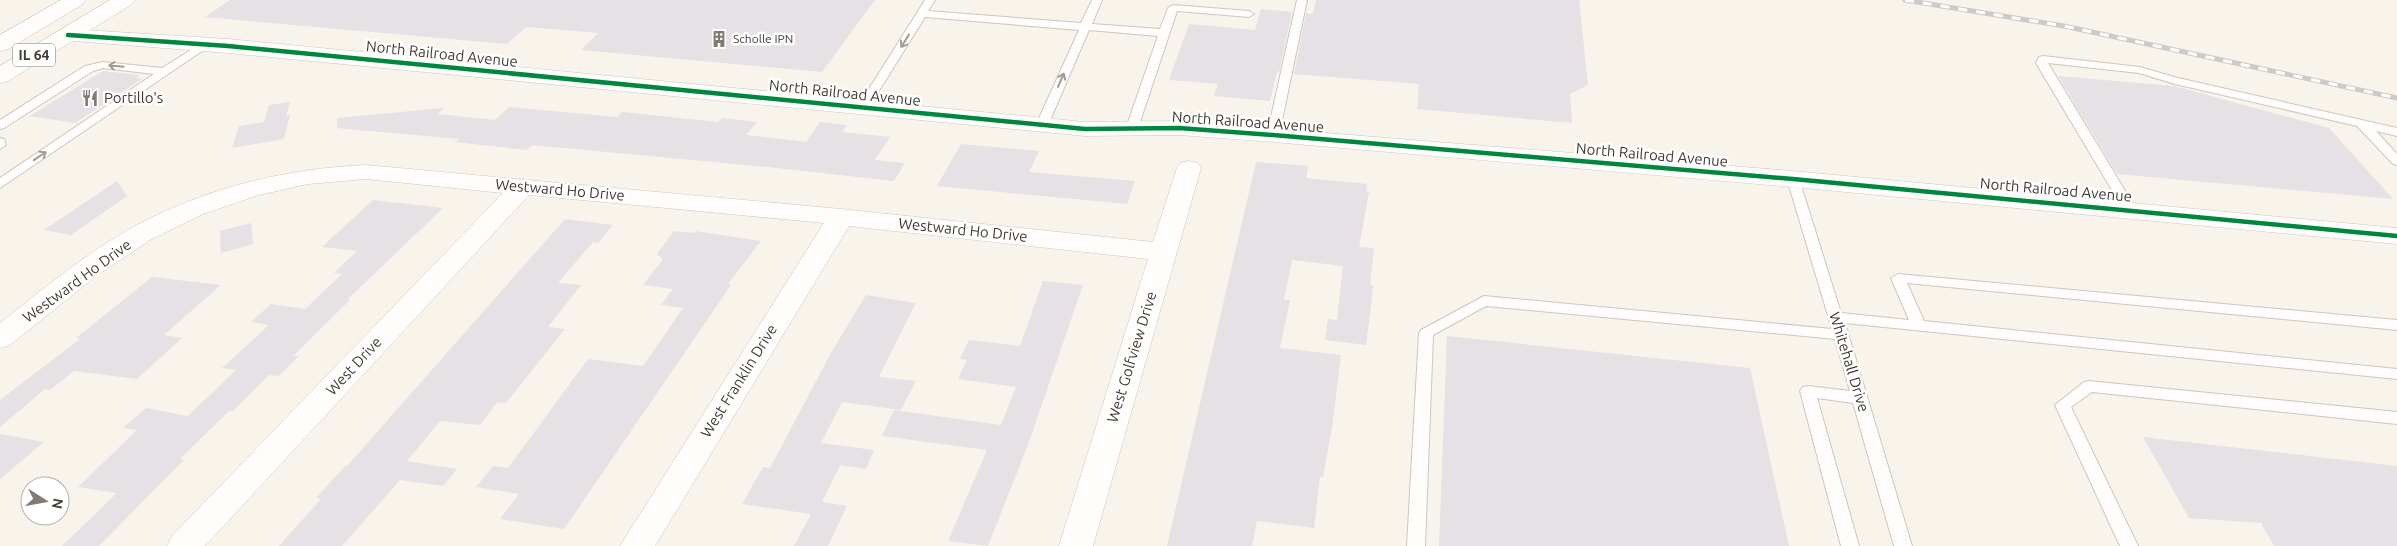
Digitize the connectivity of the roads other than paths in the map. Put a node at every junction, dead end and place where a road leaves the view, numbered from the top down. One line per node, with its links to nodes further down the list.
1 (76, 0): 10 (street, IL 64)
2 (125, 0): 12 (street, IL 64)
3 (930, 0): 6 (lane)
4 (1098, 0): 8 (lane)
5 (1302, 0): 23 (lane)
6 (922, 14): 8 (lane); 17 (lane, one-way to 17)
7 (1249, 14): 11 (lane)
8 (1085, 27): 11 (lane); 20 (lane, one-way to 8)
9 (0, 28): 10 (street, North Railroad Avenue)
10 (24, 30): 12 (street, North Railroad Avenue); 13 (street, IL 64)
11 (1164, 33): 21 (lane)
12 (68, 35): 14 (street, North Railroad Avenue); 16 (street, IL 64)
13 (0, 44)
14 (204, 45): 15 (lane); 17 (street, North Railroad Avenue)
15 (164, 72): 19 (lane, one-way to 19); 27 (lane, one-way to 15)
16 (0, 76)
17 (862, 108): 20 (street, North Railroad Avenue)
18 (2362, 124): 22 (lane); 24 (lane); 29 (lane)
19 (0, 125)
20 (1042, 125): 21 (street, North Railroad Avenue)
21 (1132, 128): 23 (street, North Railroad Avenue)
22 (2397, 132)
23 (1273, 135): 26 (street, North Railroad Avenue)
24 (2397, 161)
25 (1189, 168): 32 (street, West Golfview Drive)
26 (1793, 179): 29 (street, North Railroad Avenue); 33 (lane, Whitehall Drive)
27 (0, 184)
28 (523, 187): 30 (street, Westward Ho Drive); 37 (street, Westward Ho Drive); 41 (street, West Drive)
29 (2130, 210): 31 (street, North Railroad Avenue)
30 (840, 217): 32 (street, Westward Ho Drive); 42 (street, West Franklin Drive)
31 (2397, 236)
32 (1164, 252): 43 (street, West Golfview Drive)
33 (1835, 317): 34 (lane); 36 (lane, Whitehall Drive)
34 (1918, 325): 35 (lane); 38 (lane)
35 (2397, 325)
36 (1841, 336): 39 (lane, Whitehall Drive); 44 (lane)
37 (0, 338)
38 (2397, 374)
39 (1860, 398): 45 (lane); 46 (lane, Whitehall Drive)
40 (2397, 418): 47 (lane)
41 (184, 546)
42 (637, 546)
43 (1076, 546)
44 (1416, 546)
45 (1850, 546)
46 (1903, 546)
47 (2129, 546)

